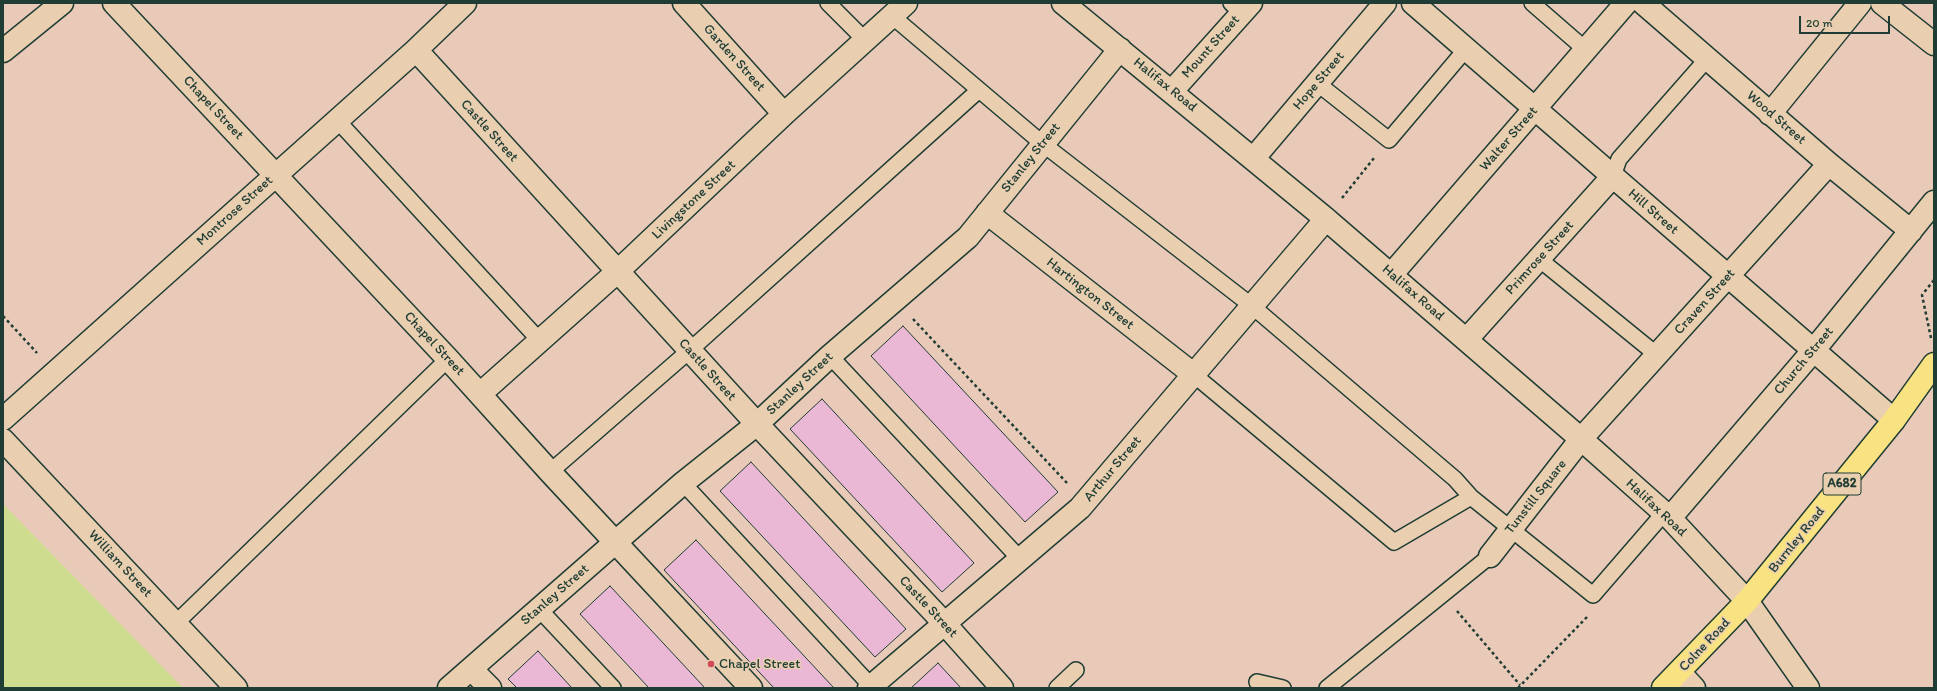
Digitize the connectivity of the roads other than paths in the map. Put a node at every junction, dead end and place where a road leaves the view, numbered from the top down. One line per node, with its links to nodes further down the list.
1 (62, 3): 22 (street)
2 (114, 3): 34 (street, Chapel Street)
3 (465, 3): 20 (street, Montrose Street)
4 (684, 3): 28 (street, Garden Street)
5 (828, 3): 16 (lane)
6 (1064, 3): 18 (street, Halifax Road)
7 (1385, 3): 24 (street, Hope Street)
8 (1413, 3): 19 (street, Hill Street)
9 (1532, 3): 21 (lane)
10 (1626, 3): 21 (street, Walter Street)
11 (1643, 3): 23 (street, Wood Street)
12 (1860, 3): 29 (street)
13 (1882, 3): 17 (street)
14 (1241, 6): 26 (street, Mount Street)
15 (899, 9): 16 (street, Livingstone Street); 25 (lane)
16 (865, 40): 28 (street, Livingstone Street)
17 (1934, 44)
18 (1120, 49): 26 (street, Halifax Road); 31 (street, Stanley Street)
19 (1466, 49): 24 (lane); 27 (street, Hill Street)
20 (416, 50): 30 (street, Montrose Street); 41 (street, Castle Street)
21 (1586, 50): 27 (street, Walter Street)
22 (3, 52)
23 (1707, 59): 29 (street, Wood Street); 35 (lane)
24 (1317, 83): 32 (street, Hope Street)
25 (979, 90): 31 (lane); 48 (lane)
26 (1172, 91): 32 (street, Halifax Road)
27 (1535, 109): 35 (street, Hill Street); 42 (street, Walter Street)
28 (784, 114): 41 (street, Livingstone Street)
29 (1770, 114): 33 (street, Wood Street)
30 (337, 120): 34 (street, Montrose Street); 46 (lane)
31 (1043, 144): 37 (street, Stanley Street); 44 (lane)
32 (1253, 159): 38 (street, Halifax Road)
33 (1829, 164): 39 (street, Wood Street); 43 (street, Craven Street)
34 (276, 175): 52 (street, Chapel Street); 55 (street, Montrose Street)
35 (1613, 176): 40 (street, Primrose Street); 43 (street, Hill Street)
36 (1934, 202): 39 (street, Church Street)
37 (987, 213): 51 (street, Stanley Street); 53 (street, Hartington Street)
38 (1326, 219): 42 (street, Halifax Road); 44 (street, Arthur Street)
39 (1911, 231): 47 (street, Church Street)
40 (1539, 259): 45 (street, Primrose Street); 50 (lane)
41 (617, 272): 46 (street, Livingstone Street); 48 (street, Castle Street)
42 (1391, 275): 45 (street, Halifax Road)
43 (1728, 277): 47 (street, Hill Street); 50 (street, Craven Street)
44 (1252, 306): 53 (street, Arthur Street); 62 (lane)
45 (1467, 340): 58 (street, Halifax Road)
46 (540, 341): 54 (street, Livingstone Street)
47 (1813, 350): 56 (street, Hill Street); 63 (street, Church Street)
48 (690, 351): 57 (street, Castle Street); 60 (lane)
49 (1933, 354): 56 (highway, Burnley Road / A682)
50 (1657, 355): 58 (street, Craven Street)
51 (830, 356): 57 (street, Stanley Street); 67 (lane)
52 (448, 359): 54 (street, Chapel Street); 70 (lane)
53 (1193, 374): 62 (lane); 67 (street, Arthur Street)
54 (480, 394): 60 (street, Chapel Street)
55 (3, 419)
56 (1894, 420): 68 (highway, Burnley Road / A682)
57 (756, 424): 61 (street, Stanley Street); 71 (street, Castle Street)
58 (1581, 439): 63 (street, Halifax Road); 64 (street, Tunstill Square)
59 (3, 440): 70 (street, William Street)
60 (550, 472): 65 (street, Chapel Street)
61 (683, 483): 65 (street, Stanley Street); 76 (lane)
62 (1471, 497): 64 (lane)
63 (1667, 516): 64 (lane); 68 (street, Halifax Road)
64 (1511, 529): 66 (street, Tunstill Square)
65 (615, 542): 69 (street, Stanley Street); 81 (street, Chapel Street)
66 (1490, 556): 85 (lane)
67 (1020, 559): 71 (street, Arthur Street)
68 (1747, 601): 74 (highway, Colne Road / A682); 87 (street, Halifax Road)
69 (539, 608): 72 (street, Stanley Street); 80 (lane)
70 (176, 624): 77 (street, William Street)
71 (945, 624): 76 (street, Arthur Street); 82 (street, Castle Street)
72 (471, 668): 78 (street, Stanley Street); 79 (street)
73 (1076, 670): 83 (lane)
74 (1687, 680): 86 (highway, Colne Road / A682)
75 (1257, 682): 84 (lane)
76 (871, 687)
77 (236, 688)
78 (449, 688)
79 (490, 688)
80 (614, 688)
81 (751, 688)
82 (1002, 688)
83 (1057, 688)
84 (1283, 688)
85 (1327, 688)
86 (1663, 688)
87 (1808, 688)

